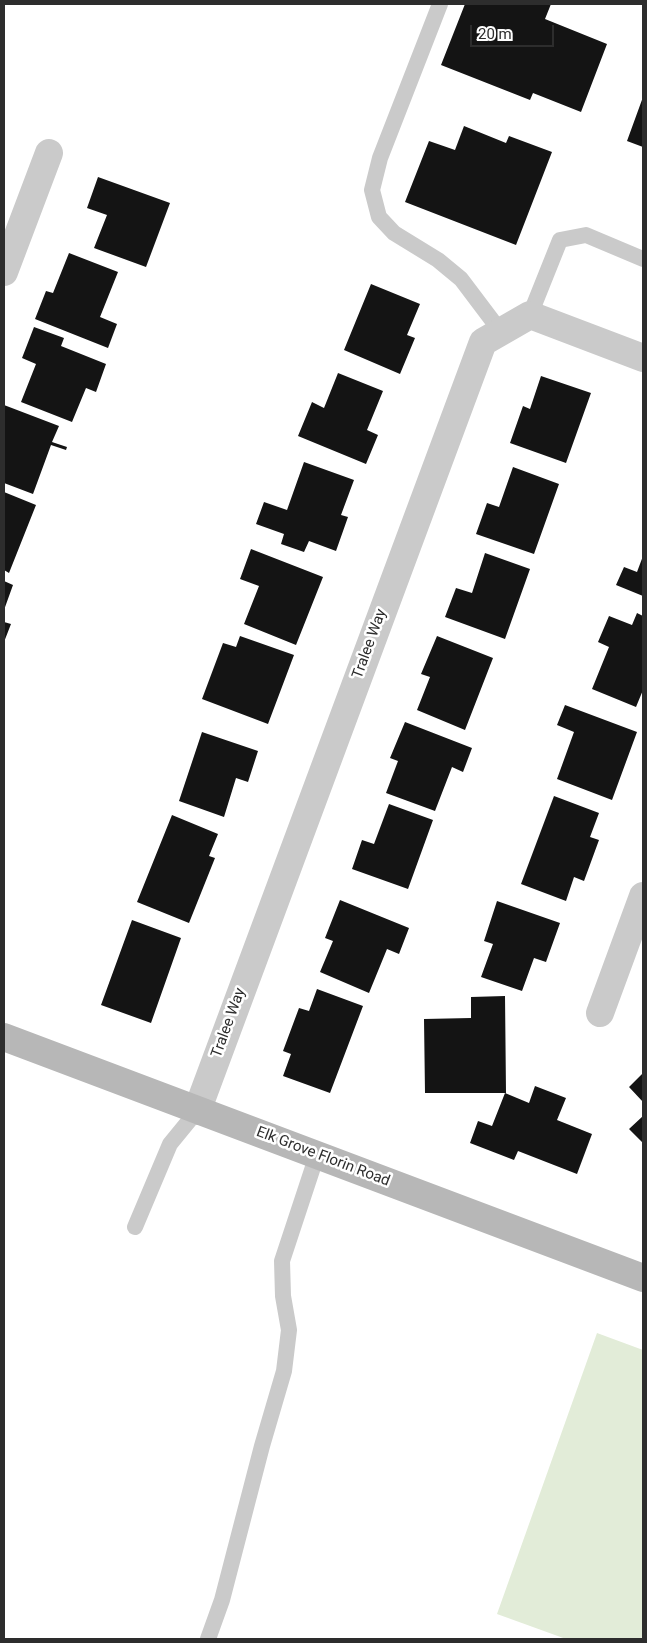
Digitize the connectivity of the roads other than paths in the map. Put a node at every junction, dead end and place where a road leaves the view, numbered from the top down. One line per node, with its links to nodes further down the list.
1 (440, 4): 6 (lane)
2 (49, 153): 4 (street)
3 (643, 259): 5 (lane)
4 (4, 272)
5 (530, 315): 6 (street, Tralee Way); 7 (street)
6 (501, 332): 11 (street, Tralee Way)
7 (643, 358)
8 (643, 896): 9 (street)
9 (600, 1013)
10 (4, 1037): 11 (main road, Elk Grove Florin Road)
11 (197, 1111): 12 (main road, Elk Grove Florin Road); 13 (lane)
12 (317, 1155): 14 (main road, Elk Grove Florin Road); 15 (lane)
13 (135, 1227)
14 (643, 1278)
15 (208, 1639)

